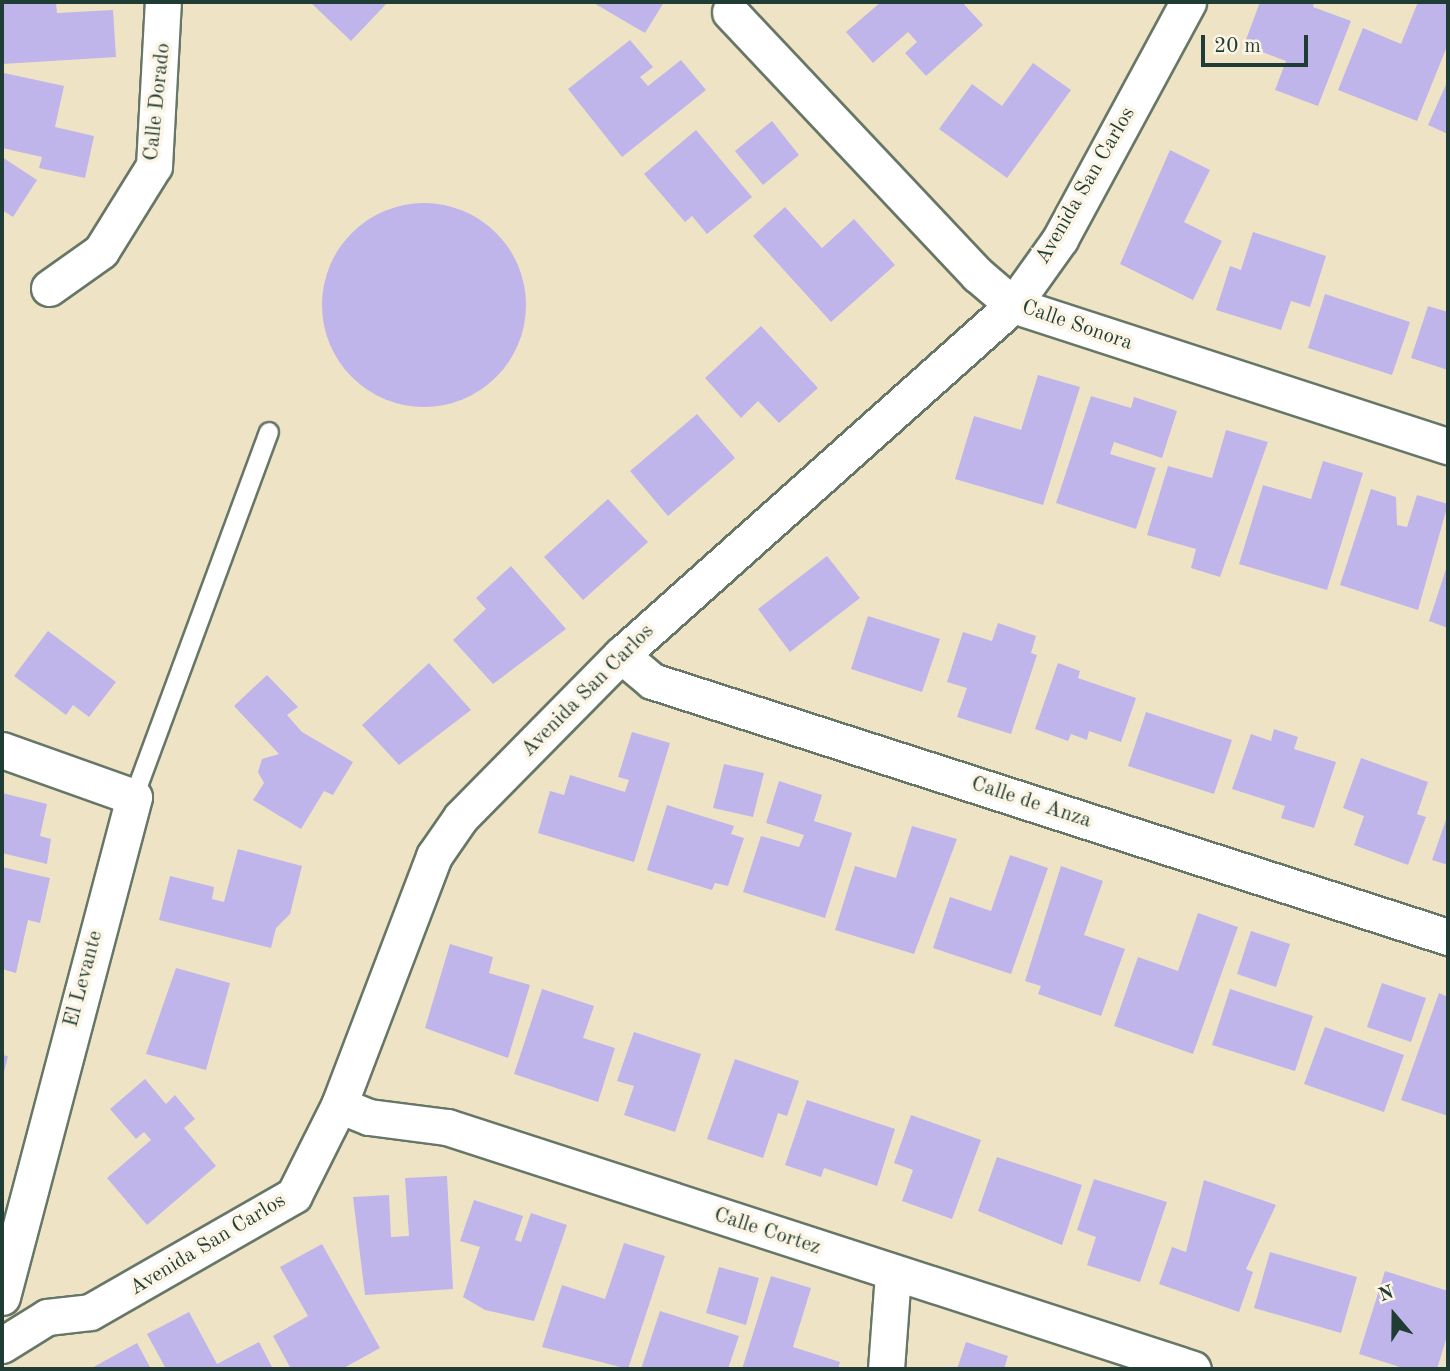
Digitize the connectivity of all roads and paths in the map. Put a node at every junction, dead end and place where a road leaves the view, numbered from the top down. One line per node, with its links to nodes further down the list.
1 (163, 2): 4 (street, Calle Dorado)
2 (1188, 2): 5 (street, Avenida San Carlos)
3 (730, 12): 5 (street, Calle Sonora)
4 (49, 288)
5 (1013, 305): 7 (street, Calle Sonora); 8 (street, Avenida San Carlos)
6 (269, 432): 10 (lane)
7 (1448, 446)
8 (621, 654): 11 (street, Calle de Anza); 12 (street, Avenida San Carlos)
9 (2, 750): 10 (street)
10 (134, 797): 13 (street, El Levante)
11 (1448, 937)
12 (339, 1105): 14 (street, Calle Cortez); 16 (street, Avenida San Carlos)
13 (16, 1168): 15 (street, El Levante)
14 (893, 1274): 17 (street); 18 (street, Calle Cortez)
15 (2, 1297)
16 (2, 1345)
17 (886, 1369)
18 (1193, 1369)

